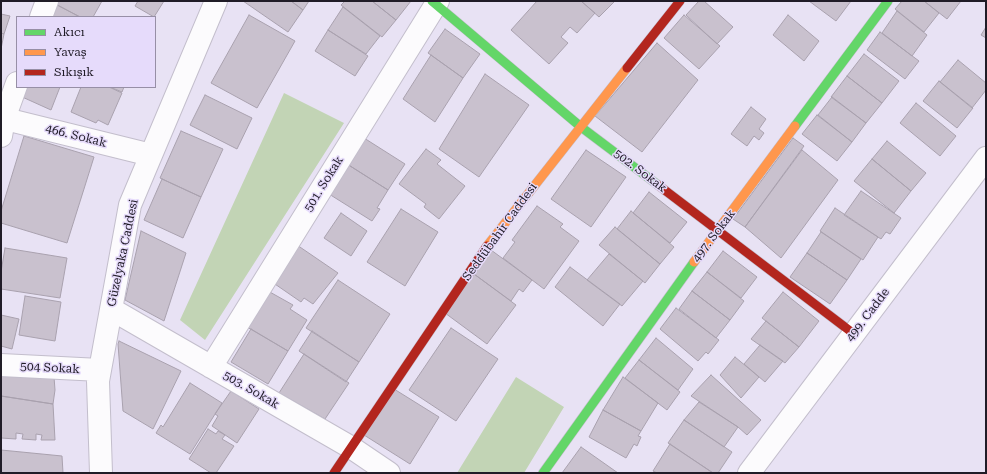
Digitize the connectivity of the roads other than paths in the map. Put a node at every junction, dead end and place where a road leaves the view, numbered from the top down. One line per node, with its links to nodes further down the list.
1 (47, 1): 6 (street)
2 (216, 1): 10 (street, Güzelyaka Caddesi)
3 (680, 1): 9 (street, Seddübahir Caddesi)
4 (888, 1): 12 (street, 497. Sokak)
5 (435, 2): 9 (street, 502. Sokak); 16 (street, 501. Sokak)
6 (41, 16)
7 (16, 86): 8 (street)
8 (2, 124): 10 (street, 466. Sokak)
9 (581, 127): 12 (street, 502. Sokak); 18 (street, Seddübahir Caddesi)
10 (151, 155): 13 (street, Güzelyaka Caddesi)
11 (986, 158): 14 (street, 499. Cadde)
12 (718, 230): 14 (street, 502. Sokak); 23 (street, 497. Sokak)
13 (111, 309): 16 (street, 503. Sokak); 17 (street, Güzelyaka Caddesi)
14 (854, 334): 19 (street, 499. Cadde)
15 (1, 365): 17 (street, 504 Sokak)
16 (211, 367): 18 (street, 503. Sokak)
17 (100, 370): 20 (street, Güzelyaka Caddesi)
18 (352, 448): 21 (street, Seddübahir Caddesi); 22 (street, 503. Sokak)
19 (760, 469)
20 (101, 473)
21 (334, 473)
22 (389, 473)
23 (543, 473)

